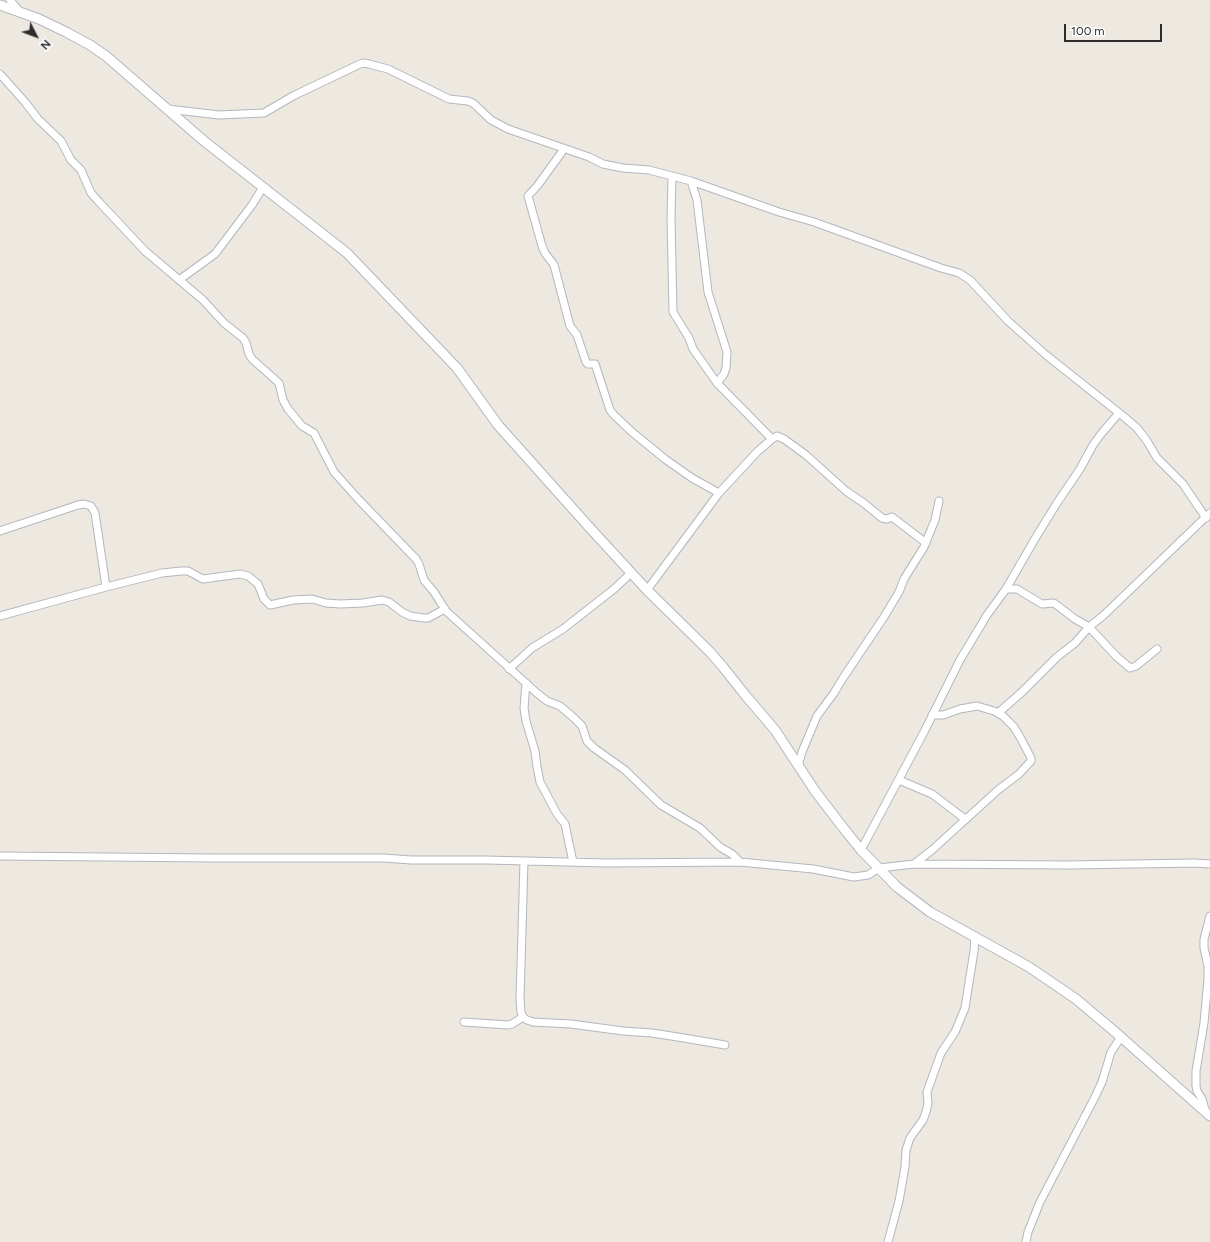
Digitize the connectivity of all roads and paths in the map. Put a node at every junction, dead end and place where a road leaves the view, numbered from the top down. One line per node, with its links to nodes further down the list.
1 (10, 0): 3 (street)
2 (0, 5): 3 (street)
3 (20, 12): 5 (street)
4 (0, 74): 10 (street)
5 (166, 109): 6 (street); 9 (street)
6 (564, 149): 7 (street); 14 (street)
7 (672, 176): 8 (street); 11 (street)
8 (691, 181): 11 (street); 12 (street)
9 (263, 187): 10 (street); 19 (street)
10 (179, 280): 23 (street)
11 (717, 383): 13 (street)
12 (1119, 412): 16 (street); 21 (street)
13 (772, 439): 14 (street); 18 (street)
14 (719, 493): 22 (street)
15 (939, 501): 18 (street)
16 (1208, 515): 25 (street)
17 (0, 531): 20 (street)
18 (926, 543): 31 (street)
19 (631, 573): 22 (street); 27 (street)
20 (106, 587): 23 (street); 24 (street)
21 (1006, 589): 25 (street); 30 (street)
22 (647, 590): 31 (street)
23 (445, 609): 27 (street)
24 (0, 616)
25 (1089, 627): 26 (street); 29 (street)
26 (1157, 649)
27 (509, 669): 28 (street)
28 (526, 684): 37 (street); 38 (street)
29 (998, 713): 30 (street); 33 (street)
30 (932, 716): 32 (street)
31 (798, 766): 34 (street)
32 (899, 780): 33 (street); 34 (street)
33 (965, 819): 39 (street)
34 (861, 850): 41 (street)
35 (0, 856): 36 (street)
36 (524, 861): 37 (street); 44 (street)
37 (573, 862): 38 (street)
38 (740, 862): 41 (street)
39 (914, 864): 40 (street); 41 (street)
40 (1210, 864)
41 (879, 868): 43 (street)
42 (1210, 916): 48 (street)
43 (975, 936): 46 (street); 49 (street)
44 (523, 1017): 45 (street); 47 (street)
45 (464, 1022)
46 (1121, 1037): 48 (street); 50 (street)
47 (725, 1046)
48 (1208, 1115)
49 (888, 1242)
50 (1026, 1242)

